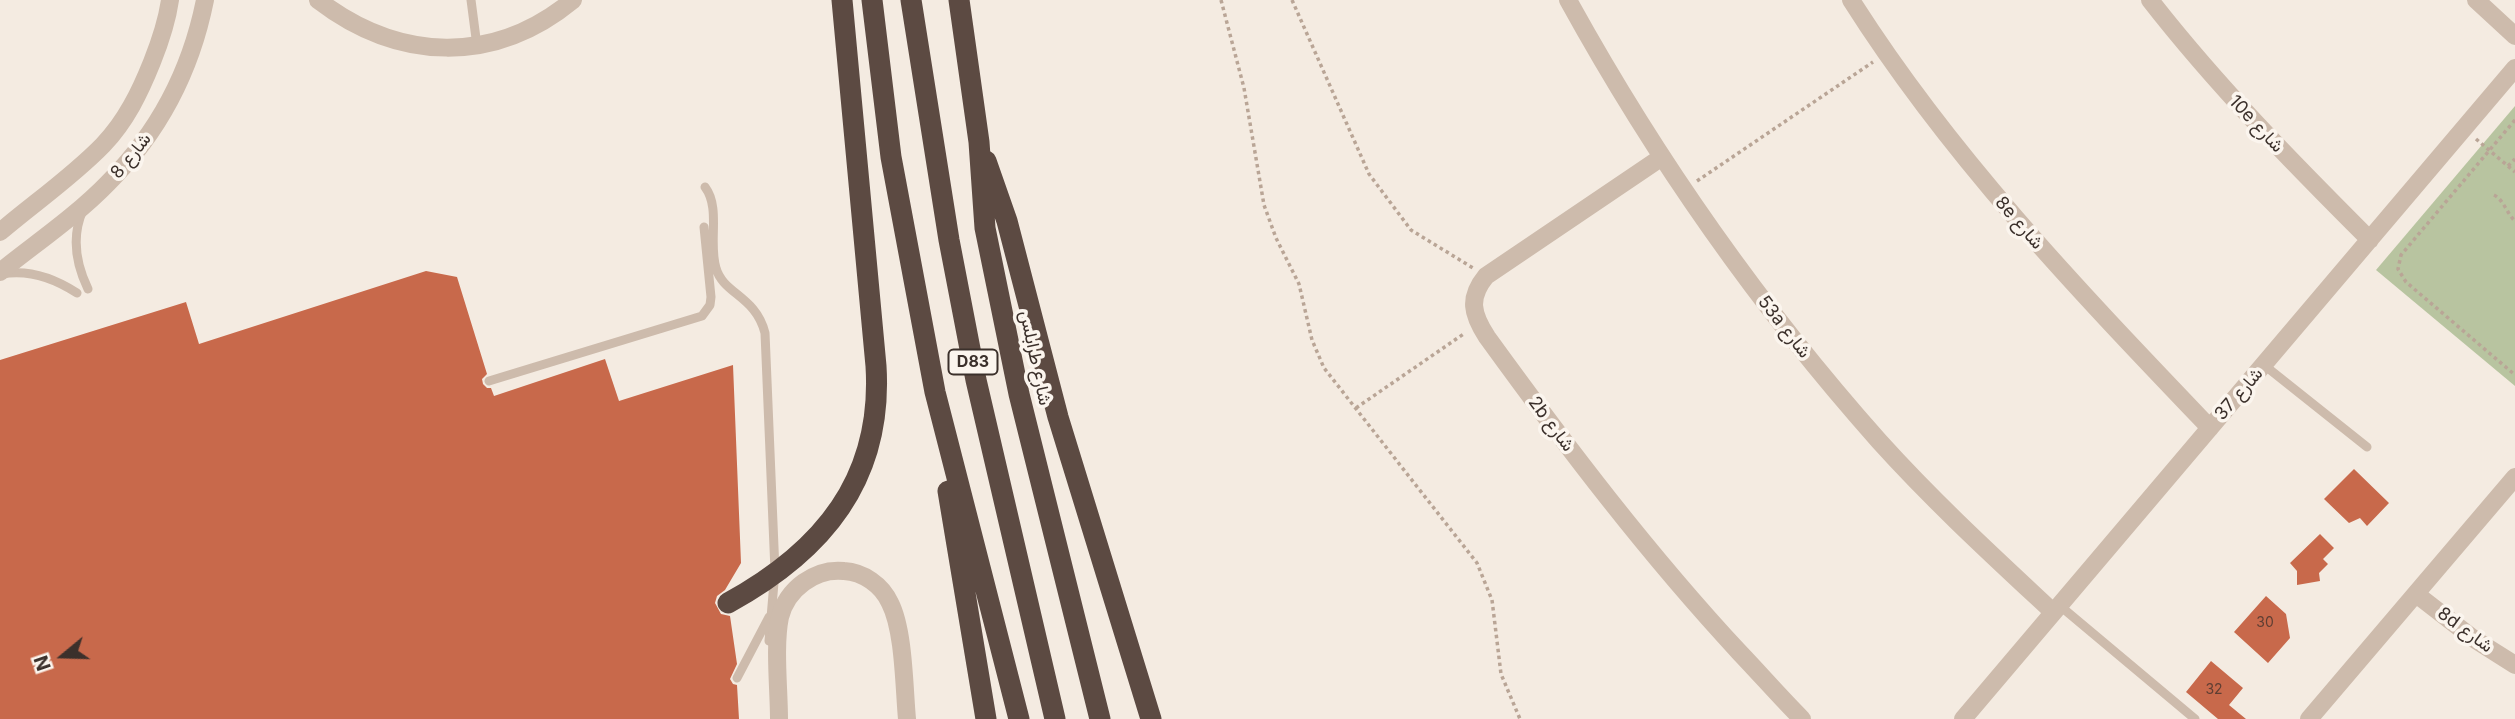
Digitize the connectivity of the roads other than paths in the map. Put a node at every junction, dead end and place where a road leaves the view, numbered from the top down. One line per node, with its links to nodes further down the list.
1 (170, 0): 22 (street, شارع 8)
2 (205, 0): 20 (street, شارع 8)
3 (318, 0): 15 (street)
4 (471, 0): 15 (lane)
5 (573, 0): 15 (street)
6 (842, 0): 34 (highway)
7 (872, 0): 29 (highway)
8 (911, 0): 43 (highway, D83)
9 (959, 0): 17 (highway, شارع طرابلس / D83)
10 (1568, 0): 18 (street, 53a شارع)
11 (1851, 0): 30 (street, 8e شارع)
12 (2150, 0): 23 (street, 10e شارع)
13 (2476, 0): 14 (street)
14 (2515, 36)
15 (477, 46)
16 (2515, 68): 23 (street, شارع 37)
17 (979, 142): 44 (highway, شارع طرابلس / D83); 45 (highway)
18 (1662, 157): 35 (street, 53a شارع); 46 (street, 2b شارع)
19 (705, 187): 36 (lane)
20 (87, 202): 24 (street, شارع 8); 25 (lane)
21 (704, 227): 28 (lane)
22 (0, 232)
23 (2370, 240): 27 (street, شارع 37)
24 (0, 273): 26 (lane)
25 (88, 289)
26 (77, 293)
27 (2264, 365): 30 (street, شارع 37); 31 (lane)
28 (489, 381)
29 (935, 392): 41 (highway); 42 (highway)
30 (2210, 428): 35 (street, شارع 37)
31 (2367, 447)
32 (2515, 477): 33 (street)
33 (2416, 594): 37 (street, 8d شارع); 49 (street)
34 (728, 603)
35 (2056, 608): 47 (street, شارع 37); 48 (lane)
36 (771, 614): 38 (lane); 39 (lane)
37 (2515, 665)
38 (737, 678)
39 (778, 719): 40 (street)
40 (907, 719)
41 (986, 719)
42 (1019, 719)
43 (1055, 719)
44 (1100, 719)
45 (1151, 719)
46 (1802, 719)
47 (1963, 719)
48 (2195, 719)
49 (2309, 719)

